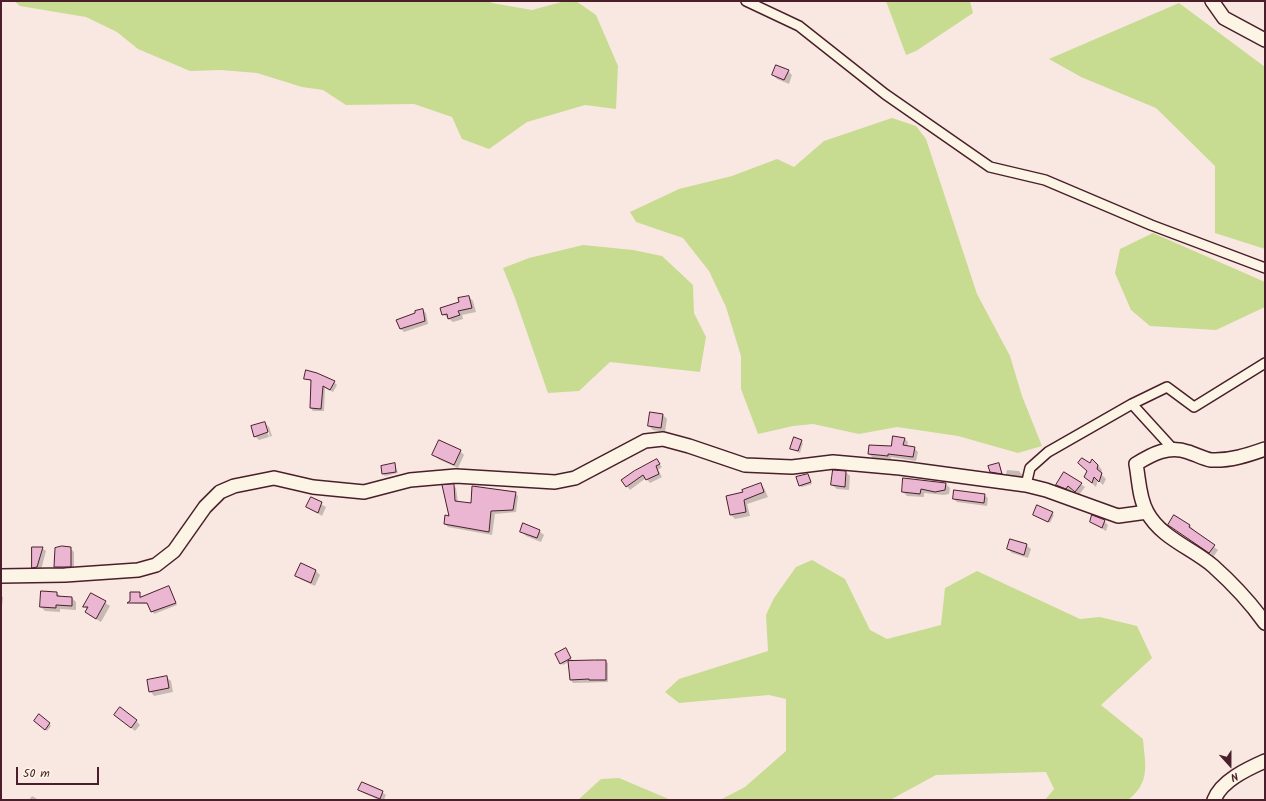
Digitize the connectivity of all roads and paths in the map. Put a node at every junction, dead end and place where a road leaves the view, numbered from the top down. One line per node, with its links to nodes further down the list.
1 (746, 1): 4 (street)
2 (1212, 1): 3 (main road)
3 (1265, 40)
4 (1265, 268)
5 (1265, 363): 6 (street)
6 (1132, 404): 7 (street); 9 (street)
7 (1173, 449): 8 (main road); 10 (main road)
8 (1265, 449)
9 (1026, 485): 10 (main road); 11 (main road)
10 (1147, 512): 12 (main road)
11 (1, 576)
12 (1265, 623)
13 (1265, 761): 14 (main road)
14 (1214, 800)

